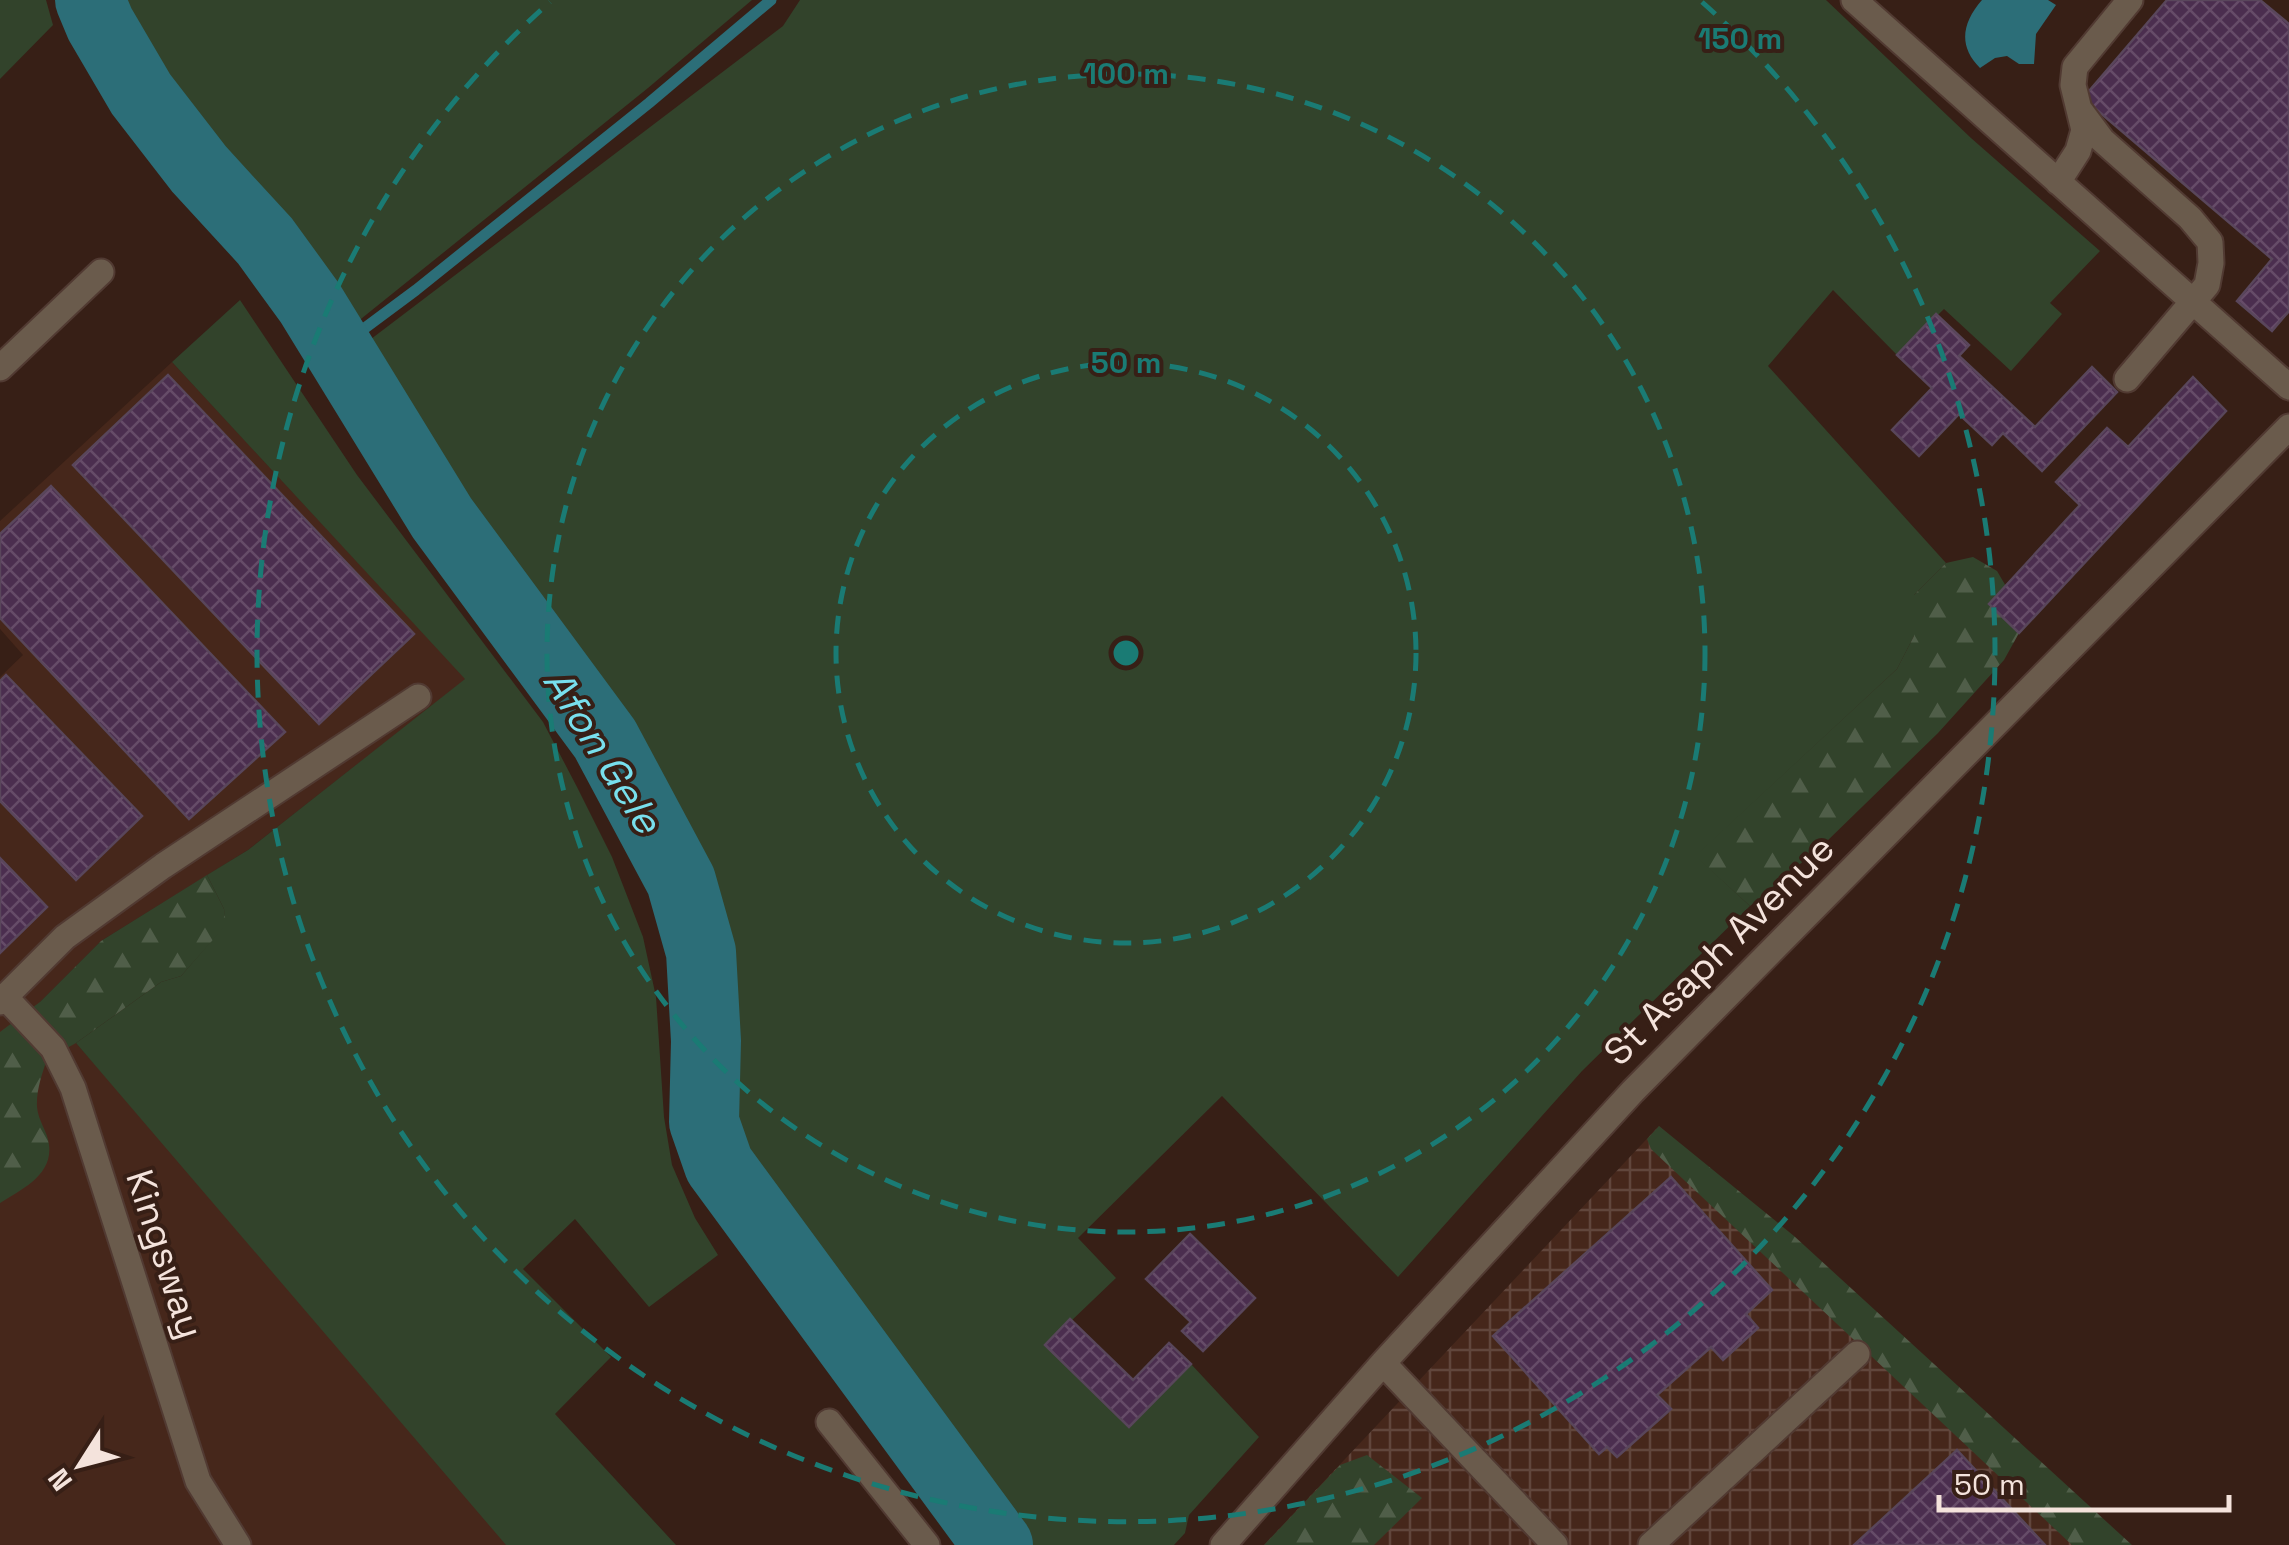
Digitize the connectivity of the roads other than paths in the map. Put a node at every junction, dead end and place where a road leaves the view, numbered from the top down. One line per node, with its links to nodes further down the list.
1 (1854, 0): 4 (street)
2 (2130, 0): 3 (street)
3 (2079, 109): 4 (street); 6 (street)
4 (2058, 182): 6 (street)
5 (101, 272): 7 (street)
6 (2192, 302): 8 (street); 9 (street)
7 (0, 368)
8 (2127, 378)
9 (2289, 387)
10 (2289, 427): 14 (street, St Asaph Avenue)
11 (418, 698): 12 (street)
12 (2, 1000): 16 (street, Kingsway)
13 (1857, 1354): 20 (street)
14 (1383, 1362): 18 (street, St Asaph Avenue); 19 (street)
15 (829, 1422): 17 (street)
16 (238, 1545)
17 (927, 1545)
18 (1223, 1545)
19 (1555, 1545)
20 (1651, 1545)

